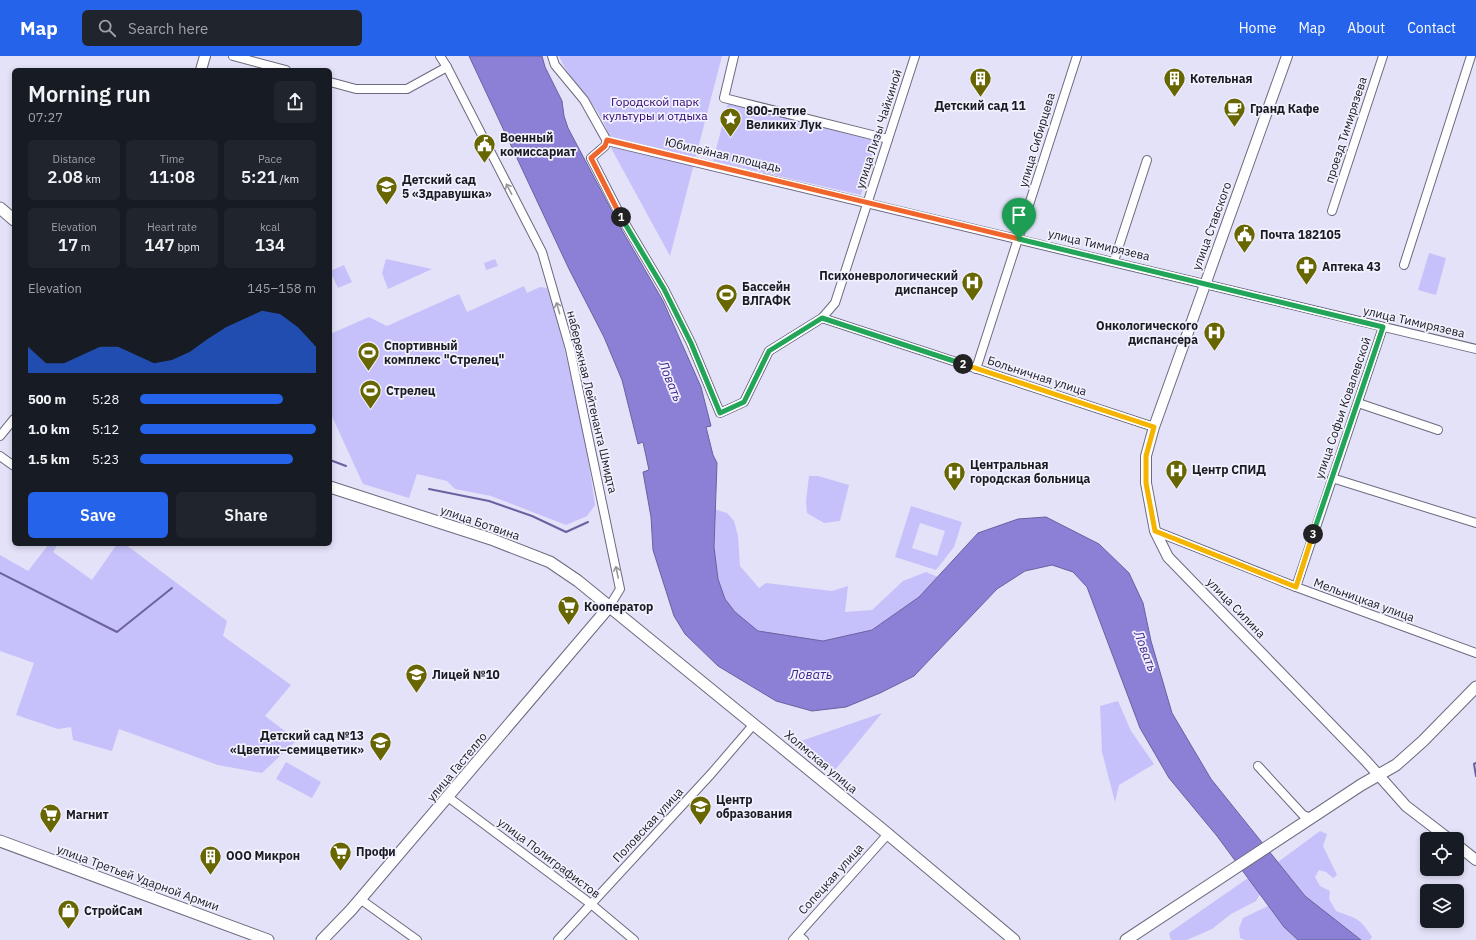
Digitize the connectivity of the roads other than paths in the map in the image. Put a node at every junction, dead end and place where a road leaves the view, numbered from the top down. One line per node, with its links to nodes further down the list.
1 (204, 56): 12 (street)
2 (233, 56): 13 (street)
3 (440, 56): 11 (street, набережная Лейтенанта Шмидта)
4 (552, 56): 16 (street)
5 (734, 56): 15 (street)
6 (915, 56): 15 (street, улица Лизы Чайкиной)
7 (1077, 56): 23 (street, улица Сибирцева)
8 (1287, 56): 26 (street, улица Ставского)
9 (1383, 56): 21 (street, проезд Тимирязева)
10 (1471, 56): 25 (street)
11 (448, 67): 14 (street); 43 (street, набережная Лейтенанта Шмидта, one-way to 11)
12 (201, 68)
13 (278, 68)
14 (332, 83)
15 (888, 139): 19 (street, улица Лизы Чайкиной)
16 (607, 140): 18 (street, Юбилейная площадь); 27 (street, улица Лизы Чайкиной)
17 (1147, 160): 24 (street)
18 (834, 194): 19 (street, улица Тимирязева)
19 (868, 202): 23 (street, улица Тимирязева); 27 (street, улица Лизы Чайкиной)
20 (0, 208): 22 (main road)
21 (1332, 211)
22 (12, 218)
23 (1019, 239): 24 (street, улица Тимирязева); 30 (street, улица Сибирцева)
24 (1114, 261): 26 (street, улица Тимирязева)
25 (1404, 265)
26 (1205, 283): 28 (street, улица Тимирязева); 33 (street, улица Ставского)
27 (822, 318): 30 (street, Больничная улица)
28 (1383, 327): 29 (street, улица Тимирязева); 31 (street, улица Софьи Ковалевской)
29 (1476, 349)
30 (976, 369): 33 (street, Больничная улица)
31 (1358, 403): 34 (street); 38 (street, улица Софьи Ковалевской)
32 (12, 421): 35 (street)
33 (1154, 427): 41 (street, улица Силина)
34 (1438, 430)
35 (0, 436)
36 (0, 456): 37 (street)
37 (12, 465)
38 (1332, 478): 40 (street); 42 (street, улица Софьи Ковалевской)
39 (332, 488): 43 (main road, улица Ботвина)
40 (1476, 523)
41 (1155, 531): 42 (street, Мельницкая улица); 48 (street, улица Силина)
42 (1296, 587): 44 (street, Мельницкая улица)
43 (609, 607): 46 (main road, Холмская улица); 49 (main road, улица Гастелло)
44 (1476, 653)
45 (1476, 686): 48 (main road)
46 (754, 724): 52 (main road, Холмская улица); 57 (street, Половская улица)
47 (1258, 766): 50 (street)
48 (1378, 775): 50 (main road); 51 (street, улица Силина)
49 (448, 797): 56 (main road, улица Гастелло); 57 (street, улица Полиграфистов)
50 (1311, 818): 66 (main road)
51 (1440, 832)
52 (888, 834): 59 (street, Сопецкая улица); 65 (main road, Холмская улица)
53 (0, 841): 58 (main road, улица Третьей Ударной Армии)
54 (1464, 851): 55 (street)
55 (1476, 860)
56 (360, 899): 61 (main road, улица Гастелло); 62 (street)
57 (590, 904): 63 (street, Половская улица); 64 (street, улица Полиграфистов)
58 (248, 937): 60 (main road, улица Третьей Ударной Армии)
59 (798, 938)
60 (268, 940)
61 (322, 940)
62 (417, 940)
63 (558, 940)
64 (634, 940)
65 (1014, 940)
66 (1126, 940)

